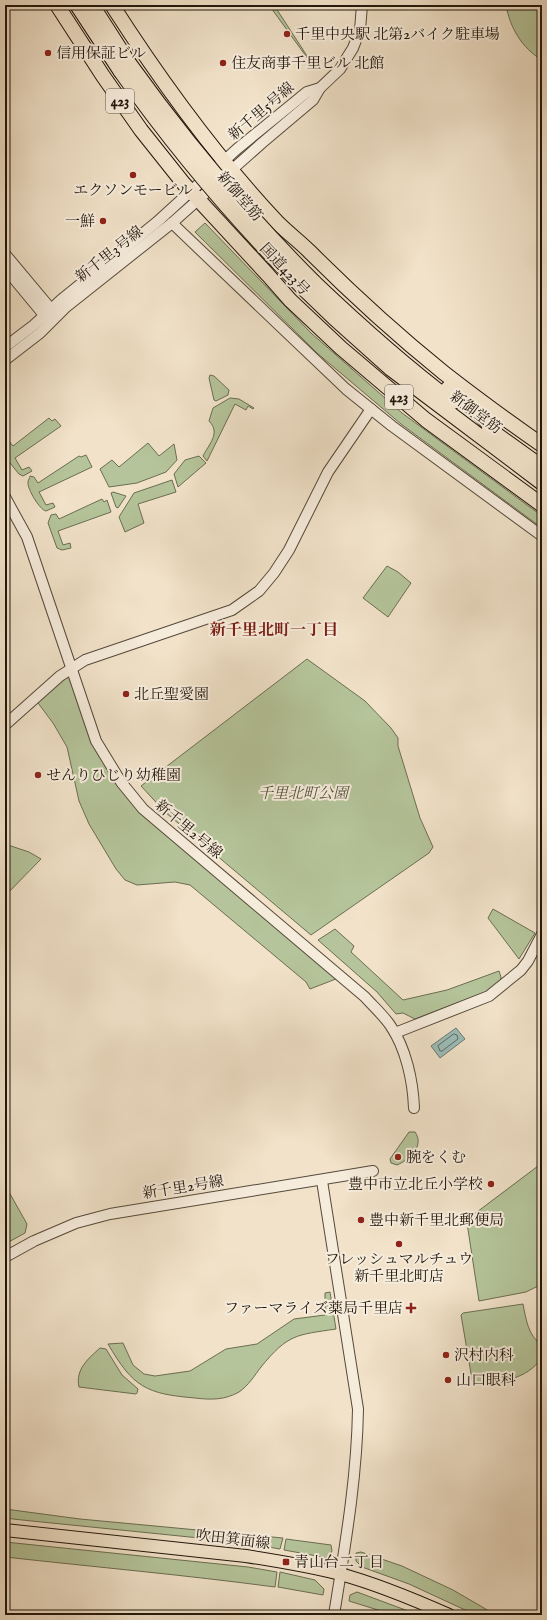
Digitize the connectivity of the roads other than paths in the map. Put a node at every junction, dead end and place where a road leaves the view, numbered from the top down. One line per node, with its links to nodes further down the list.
1 (57, 5): 8 (highway, 国道423号 / 423)
2 (77, 5): 6 (highway, 新御堂筋 / 423)
3 (92, 5): 6 (highway, 新御堂筋 / 423)
4 (112, 5): 7 (highway, 国道423号)
5 (362, 5): 7 (street, 新千里5号線)
6 (125, 67): 19 (highway, 新御堂筋 / 423, bridge)
7 (228, 165): 8 (street, 新千里3号線); 10 (highway, 国道423号)
8 (195, 195): 9 (street, 新千里3号線); 13 (highway, 国道423号 / 423); 14 (street, 新千里3号線)
9 (172, 223): 15 (street, 新千里3号線); 18 (street)
10 (279, 224): 19 (highway); 20 (highway, 国道423号)
11 (5, 254): 14 (street)
12 (5, 268): 14 (street)
13 (268, 275): 19 (highway); 24 (highway, 国道423号 / 423)
14 (48, 312): 15 (street); 16 (street, 新千里3号線)
15 (54, 319): 17 (street, 新千里3号線)
16 (5, 347)
17 (5, 360)
18 (371, 409): 25 (street); 26 (street)
19 (491, 438): 21 (highway, 新御堂筋 / 423); 22 (highway, 新御堂筋 / 423)
20 (542, 446)
21 (542, 467)
22 (542, 484)
23 (5, 497): 26 (street, 新千里2号線)
24 (542, 505)
25 (542, 536)
26 (72, 668): 27 (street); 29 (street, 新千里2号線)
27 (5, 726)
28 (542, 934): 29 (street)
29 (395, 1033): 30 (street, 新千里2号線)
30 (414, 1108)
31 (373, 1171): 32 (street, 新千里2号線)
32 (322, 1181): 33 (street, 新千里2号線); 35 (street)
33 (5, 1257)
34 (5, 1530): 35 (main road, 吹田箕面線)
35 (340, 1574): 36 (street); 37 (main road, 吹田箕面線)
36 (334, 1615)
37 (449, 1615)

